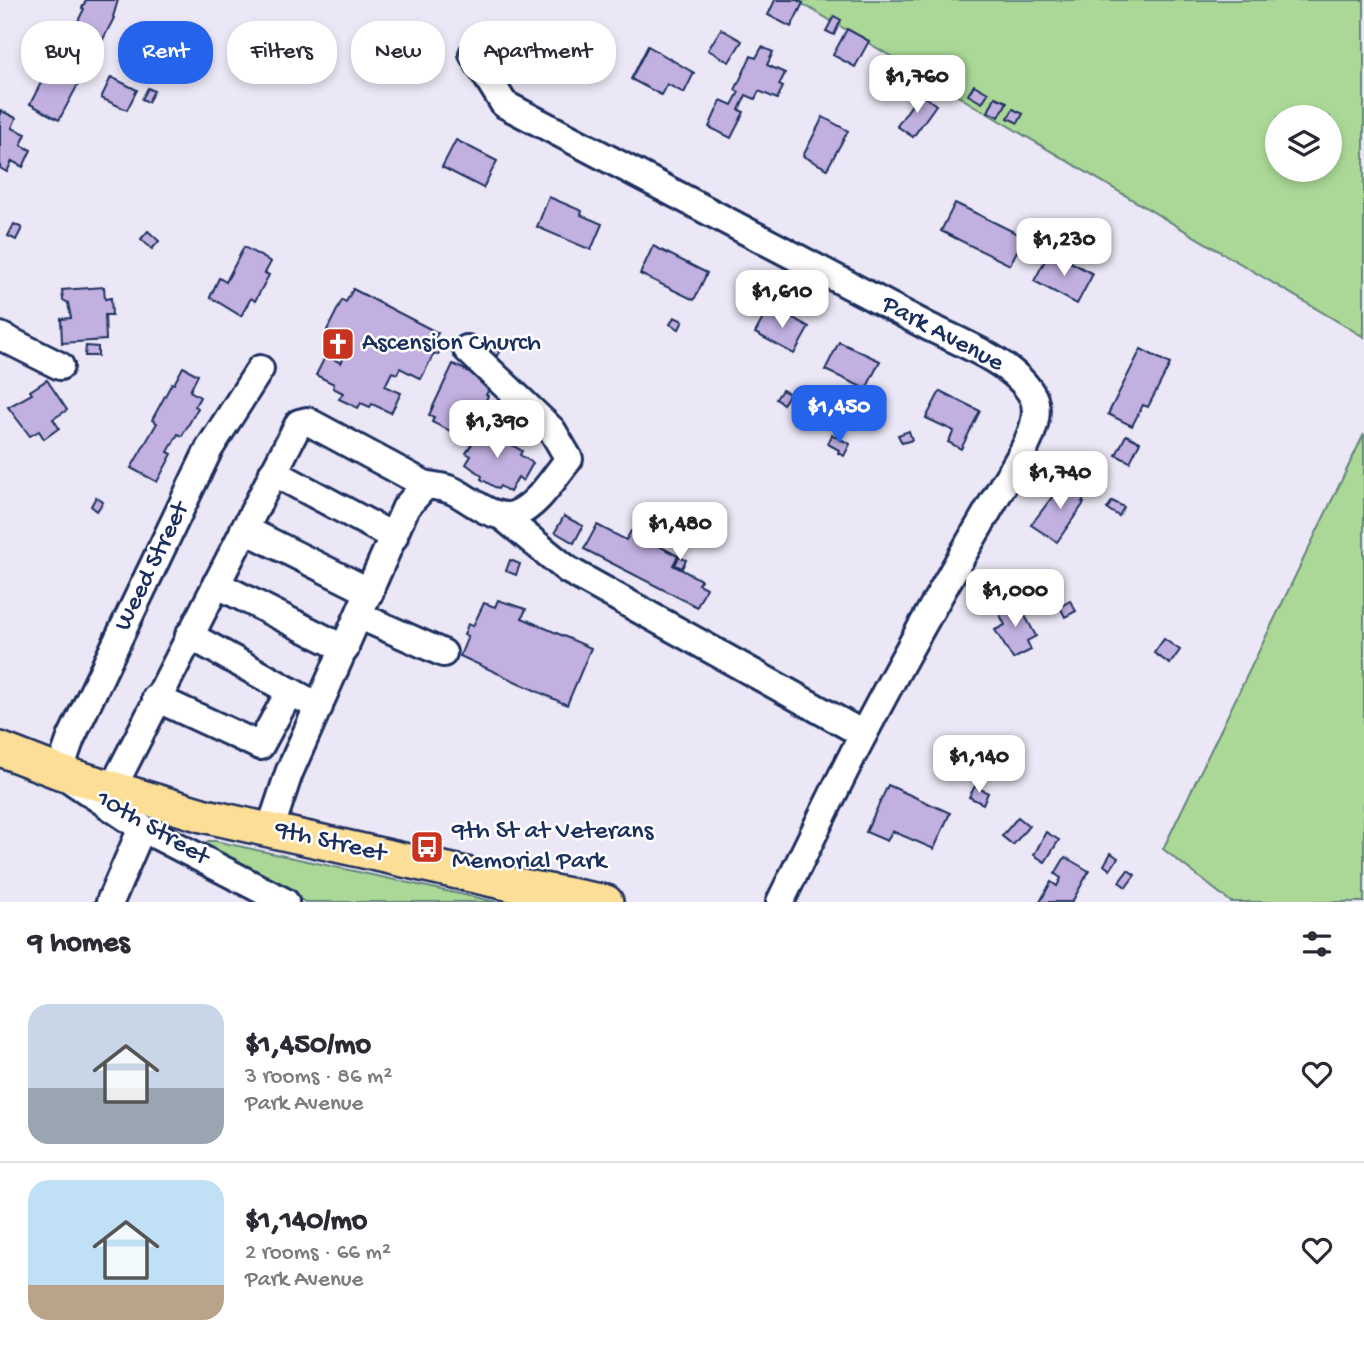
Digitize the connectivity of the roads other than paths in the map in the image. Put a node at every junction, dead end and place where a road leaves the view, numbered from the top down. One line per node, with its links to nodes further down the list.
1 (492, 84): 19 (street, Park Avenue)
2 (0, 336): 4 (street)
3 (467, 349): 8 (street)
4 (60, 366)
5 (261, 369): 21 (street, Weed Street)
6 (273, 472): 7 (street); 9 (street); 10 (street)
7 (426, 485): 8 (street); 10 (street)
8 (502, 516): 19 (street)
9 (244, 529): 11 (street); 12 (street)
10 (394, 537): 12 (street)
11 (216, 584): 13 (street); 14 (street)
12 (365, 604): 14 (street); 15 (street)
13 (189, 635): 16 (street); 17 (street)
14 (345, 649): 18 (street)
15 (443, 653)
16 (290, 691): 17 (street); 18 (street)
17 (156, 698): 22 (street)
18 (318, 707): 24 (street)
19 (863, 734): 28 (street, Park Avenue)
20 (0, 749): 21 (main road, 9th Street)
21 (58, 772): 22 (main road, 9th Street); 23 (street, 10th Street)
22 (112, 789): 24 (main road, 9th Street)
23 (142, 828): 25 (street); 26 (street, 10th Street)
24 (270, 830): 27 (main road, 9th Street)
25 (110, 902)
26 (285, 902)
27 (606, 902)
28 (780, 902)

